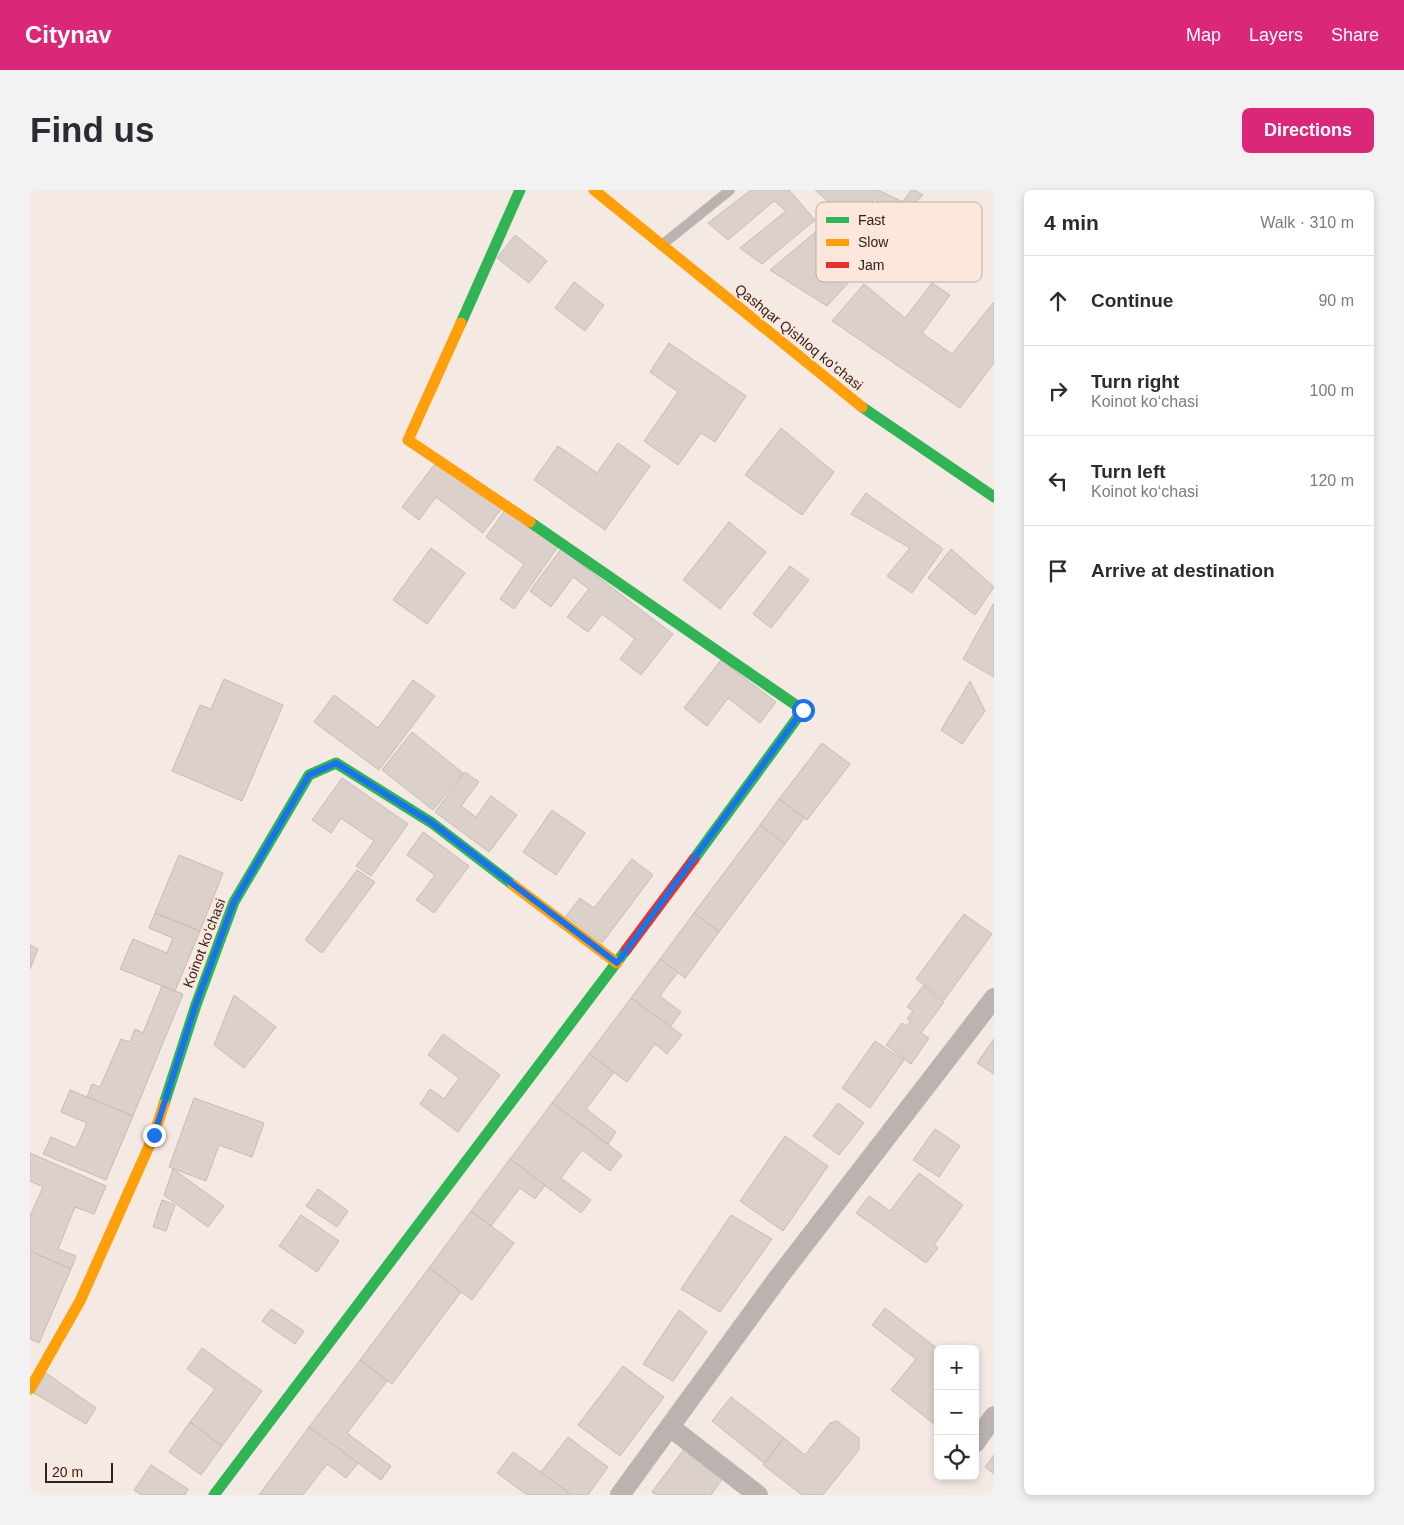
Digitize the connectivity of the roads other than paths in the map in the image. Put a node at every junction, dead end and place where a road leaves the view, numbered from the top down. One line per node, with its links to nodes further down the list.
1 (520, 190): 6 (street)
2 (594, 190): 4 (street, Qashqar Qishloq koʻchasi)
3 (730, 190): 4 (lane)
4 (662, 245): 5 (street, Qashqar Qishloq koʻchasi)
5 (994, 497)
6 (617, 963): 8 (street, Koinot koʻchasi); 12 (street)
7 (994, 998): 10 (street)
8 (30, 1389)
9 (994, 1416): 11 (street)
10 (670, 1426): 13 (street); 14 (street)
11 (979, 1437)
12 (214, 1495)
13 (620, 1495)
14 (758, 1495)

